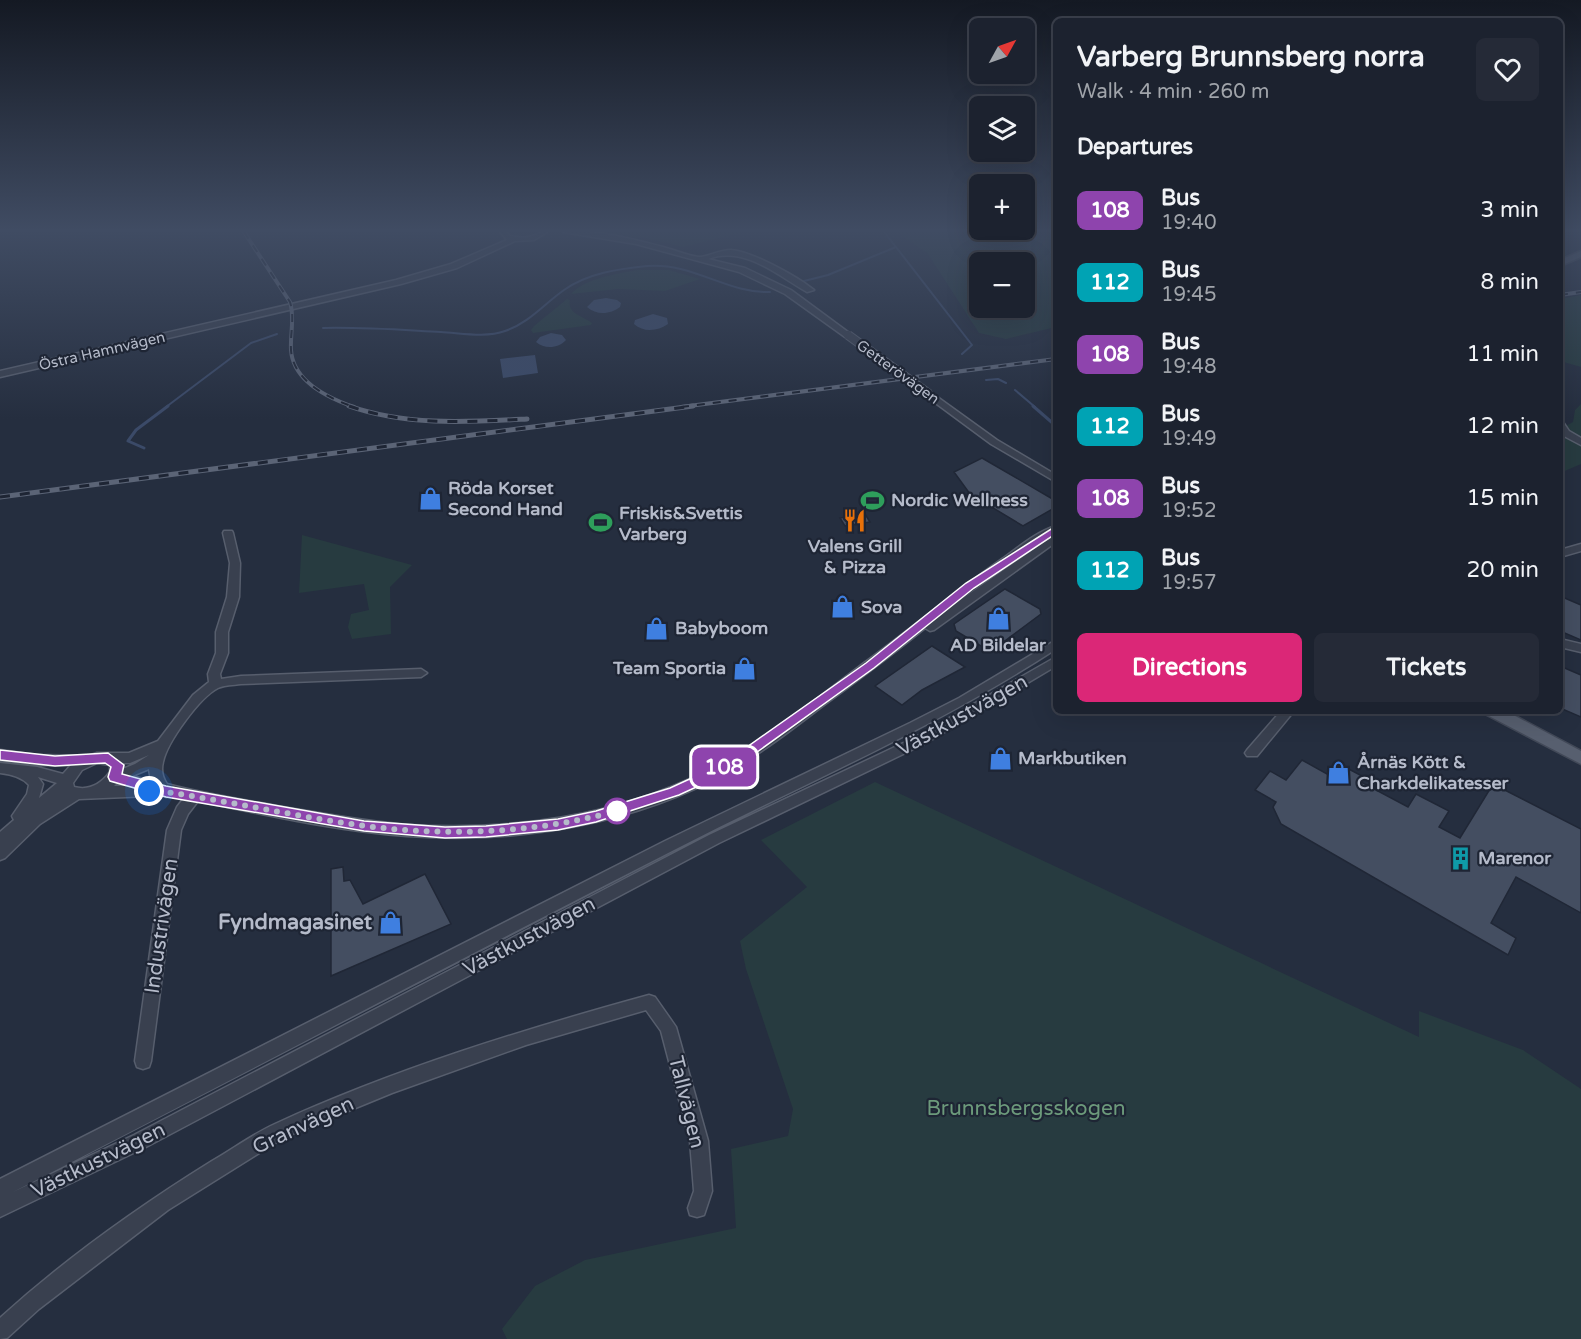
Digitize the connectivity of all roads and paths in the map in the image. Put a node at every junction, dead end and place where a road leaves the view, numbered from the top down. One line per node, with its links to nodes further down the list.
1 (342, 294): 3 (street, Östra Hamnvägen)
2 (790, 294): 6 (street, Getterövägen, bridge)
3 (0, 374)
4 (1563, 429): 5 (street)
5 (1581, 442)
6 (1022, 459): 7 (street, Getterövägen); 8 (street, Getterövägen)
7 (1053, 473)
8 (1053, 477)
9 (1053, 531): 18 (street)
10 (228, 533): 20 (street)
11 (1053, 539): 18 (street)
12 (1581, 548): 13 (street)
13 (1563, 553)
14 (1563, 644): 16 (street)
15 (1053, 646): 43 (street, Västkustvägen)
16 (1581, 648)
17 (1053, 663): 44 (street, Västkustvägen)
18 (870, 665): 37 (street)
19 (421, 673): 20 (street)
20 (215, 684): 24 (street)
21 (1285, 714): 26 (street)
22 (1499, 714): 28 (main road)
23 (1513, 714): 25 (main road)
24 (161, 750): 29 (street); 32 (street); 35 (street)
25 (1581, 750)
26 (1252, 753)
27 (0, 755): 30 (street)
28 (1581, 758)
29 (112, 759): 30 (street); 32 (street)
30 (90, 760): 33 (street)
31 (5, 769): 33 (street); 38 (street)
32 (115, 777): 34 (street); 35 (street)
33 (66, 781): 36 (street); 38 (street)
34 (94, 792): 35 (street); 36 (street)
35 (166, 792): 37 (street)
36 (76, 794): 40 (street)
37 (194, 796): 42 (street, Industrivägen)
38 (11, 828): 39 (street)
39 (0, 840)
40 (0, 854)
41 (649, 1002): 45 (street, Tallvägen); 46 (street, Granvägen)
42 (143, 1061)
43 (0, 1189)
44 (0, 1208)
45 (697, 1208)
46 (0, 1331)

